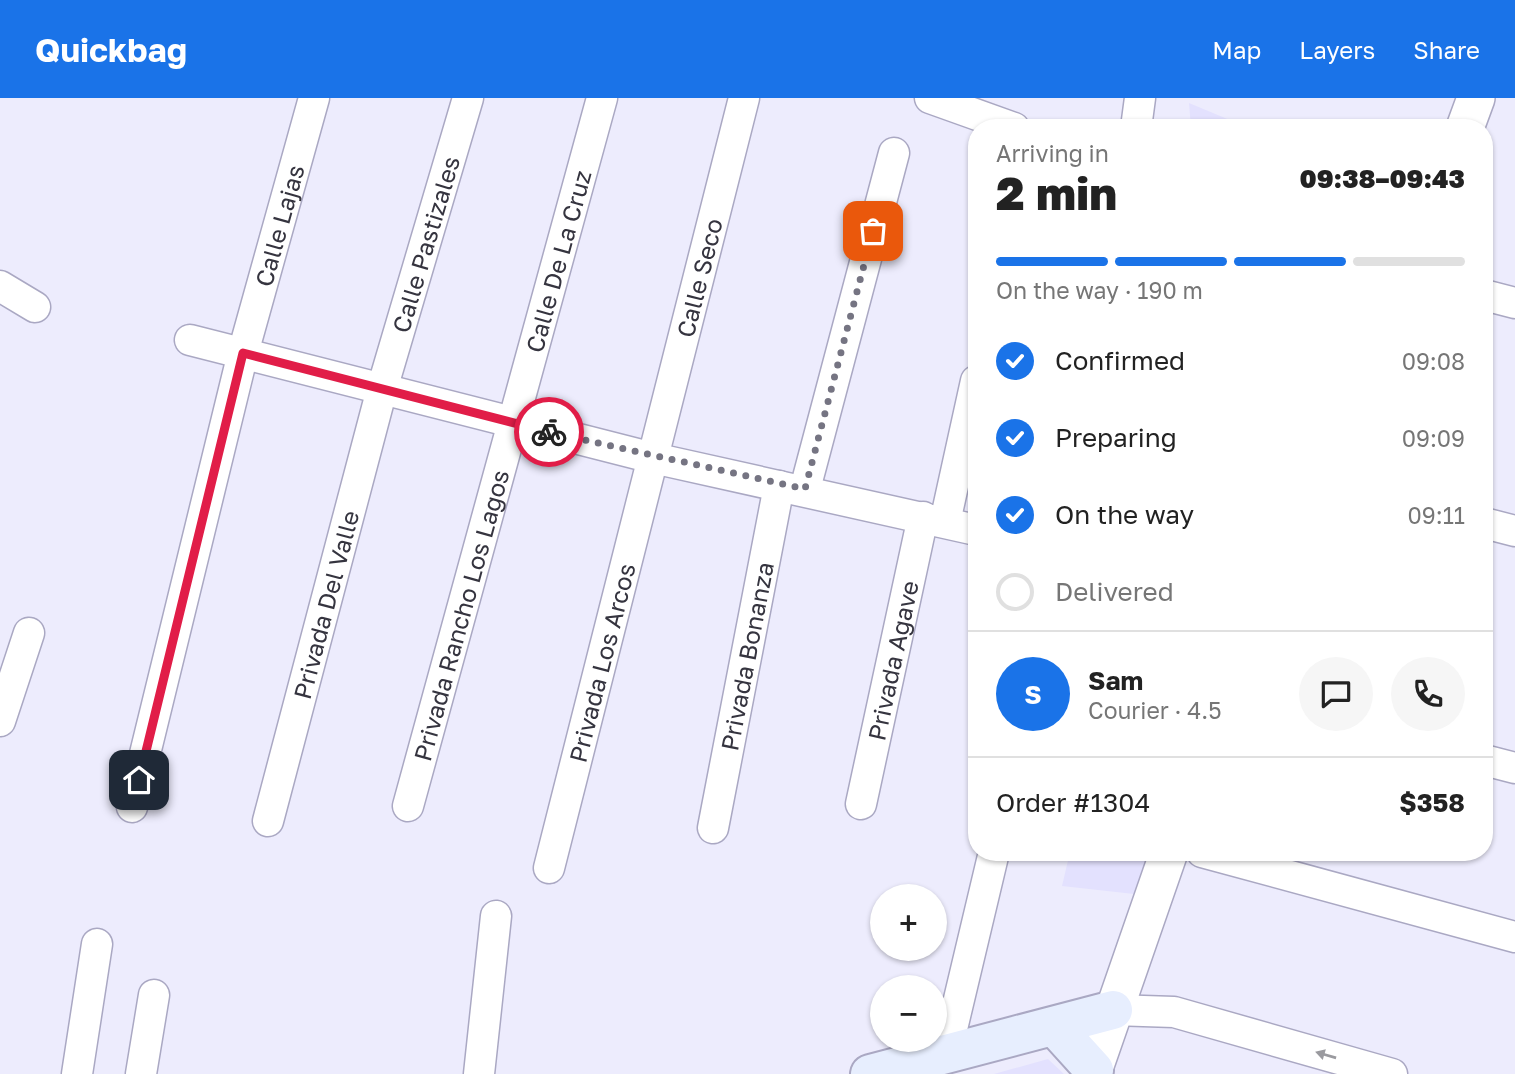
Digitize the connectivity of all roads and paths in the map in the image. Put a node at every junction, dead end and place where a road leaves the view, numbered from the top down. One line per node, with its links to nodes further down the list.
1 (314, 98): 15 (street, Calle Lajas)
2 (468, 98): 16 (street, Calle Pastizales)
3 (602, 98): 18 (street, Calle De La Cruz)
4 (744, 98): 19 (street, Calle Seco)
5 (930, 98): 7 (street)
6 (1140, 98): 8 (street)
7 (989, 119)
8 (1137, 119)
9 (894, 153): 20 (street, Privada Bonanza)
10 (0, 286): 13 (street)
11 (1493, 297): 12 (street)
12 (1515, 303)
13 (35, 307)
14 (190, 340): 15 (street)
15 (243, 353): 16 (street); 31 (street, Calle Lajas)
16 (382, 389): 18 (street); 32 (street, Privada Del Valle)
17 (968, 407): 21 (street, Privada Agave)
18 (514, 424): 19 (street); 30 (street, Privada Rancho Los Lagos)
19 (653, 458): 20 (street); 37 (street, Privada Los Arcos)
20 (792, 488): 21 (street); 33 (street, Privada Bonanza)
21 (934, 519): 23 (street); 29 (street, Privada Agave)
22 (1493, 525): 24 (street)
23 (968, 528)
24 (1515, 531)
25 (29, 633): 26 (street)
26 (0, 721)
27 (1493, 762): 28 (street)
28 (1515, 768)
29 (861, 804)
30 (408, 806)
31 (132, 807)
32 (268, 821)
33 (713, 828)
34 (992, 861): 44 (street)
35 (1167, 861): 42 (street)
36 (1235, 861): 39 (street)
37 (549, 869)
38 (496, 916): 48 (street)
39 (1515, 937)
40 (97, 944): 46 (street)
41 (154, 995): 47 (street)
42 (1113, 1010): 43 (main road); 45 (street); 50 (street, one-way to 42)
43 (1055, 1027): 44 (main road); 45 (main road)
44 (946, 1054): 49 (main road)
45 (1101, 1073)
46 (77, 1074)
47 (141, 1074)
48 (479, 1074)
49 (870, 1074)
50 (1392, 1074)

